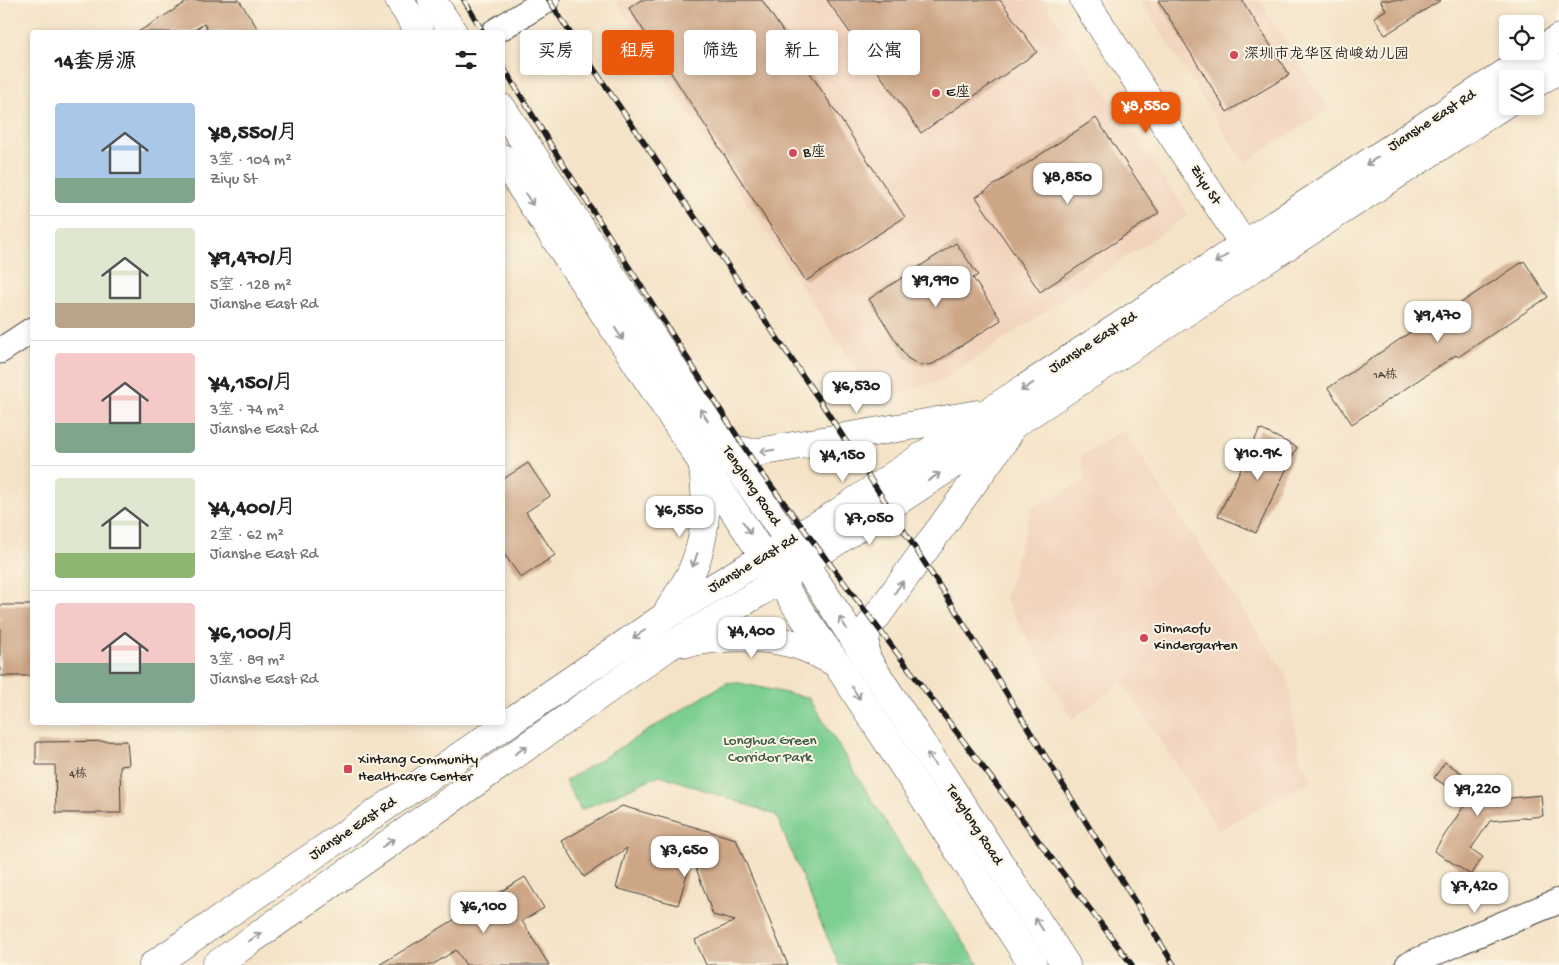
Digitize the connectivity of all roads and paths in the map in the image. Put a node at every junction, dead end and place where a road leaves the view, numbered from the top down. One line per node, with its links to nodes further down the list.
1 (399, 0): 5 (main road)
2 (432, 0): 6 (main road)
3 (547, 0): 7 (street)
4 (1084, 0): 14 (main road, Ziyu St)
5 (419, 30)
6 (452, 30)
7 (497, 30)
8 (1559, 38): 14 (main road, Jianshe East Rd, one-way to 14)
9 (1559, 69): 10 (main road)
10 (1544, 78)
11 (1499, 108): 18 (main road, Jianshe East Rd)
12 (505, 113): 19 (main road, Tenglong Road, one-way to 12)
13 (505, 163): 20 (main road, Tenglong Road, one-way to 20)
14 (1244, 245): 17 (main road, Jianshe East Rd, one-way to 17)
15 (30, 331): 16 (street)
16 (0, 351)
17 (987, 413): 19 (main road, one-way to 19); 21 (main road, Jianshe East Rd)
18 (1019, 421): 21 (main road, Jianshe East Rd, one-way to 18); 26 (main road, one-way to 18)
19 (722, 443): 21 (main road, Tenglong Road)
20 (702, 461): 22 (main road, Tenglong Road, one-way to 22); 24 (main road, one-way to 24)
21 (796, 553): 22 (main road, Jianshe East Rd); 23 (main road, Jianshe East Rd); 26 (main road, Tenglong Road, one-way to 21)
22 (765, 557): 23 (main road, Tenglong Road); 24 (main road, Jianshe East Rd)
23 (780, 579): 25 (main road, Jianshe East Rd); 27 (main road, Tenglong Road)
24 (664, 617): 29 (main road, Jianshe East Rd, one-way to 29)
25 (668, 647): 27 (main road); 30 (main road, Jianshe East Rd, one-way to 25)
26 (867, 660): 32 (main road, Tenglong Road, one-way to 26)
27 (837, 664): 31 (main road, Tenglong Road, one-way to 31)
28 (1559, 902): 33 (street)
29 (153, 965)
30 (216, 965)
31 (1033, 965)
32 (1066, 965)
33 (1408, 965)

